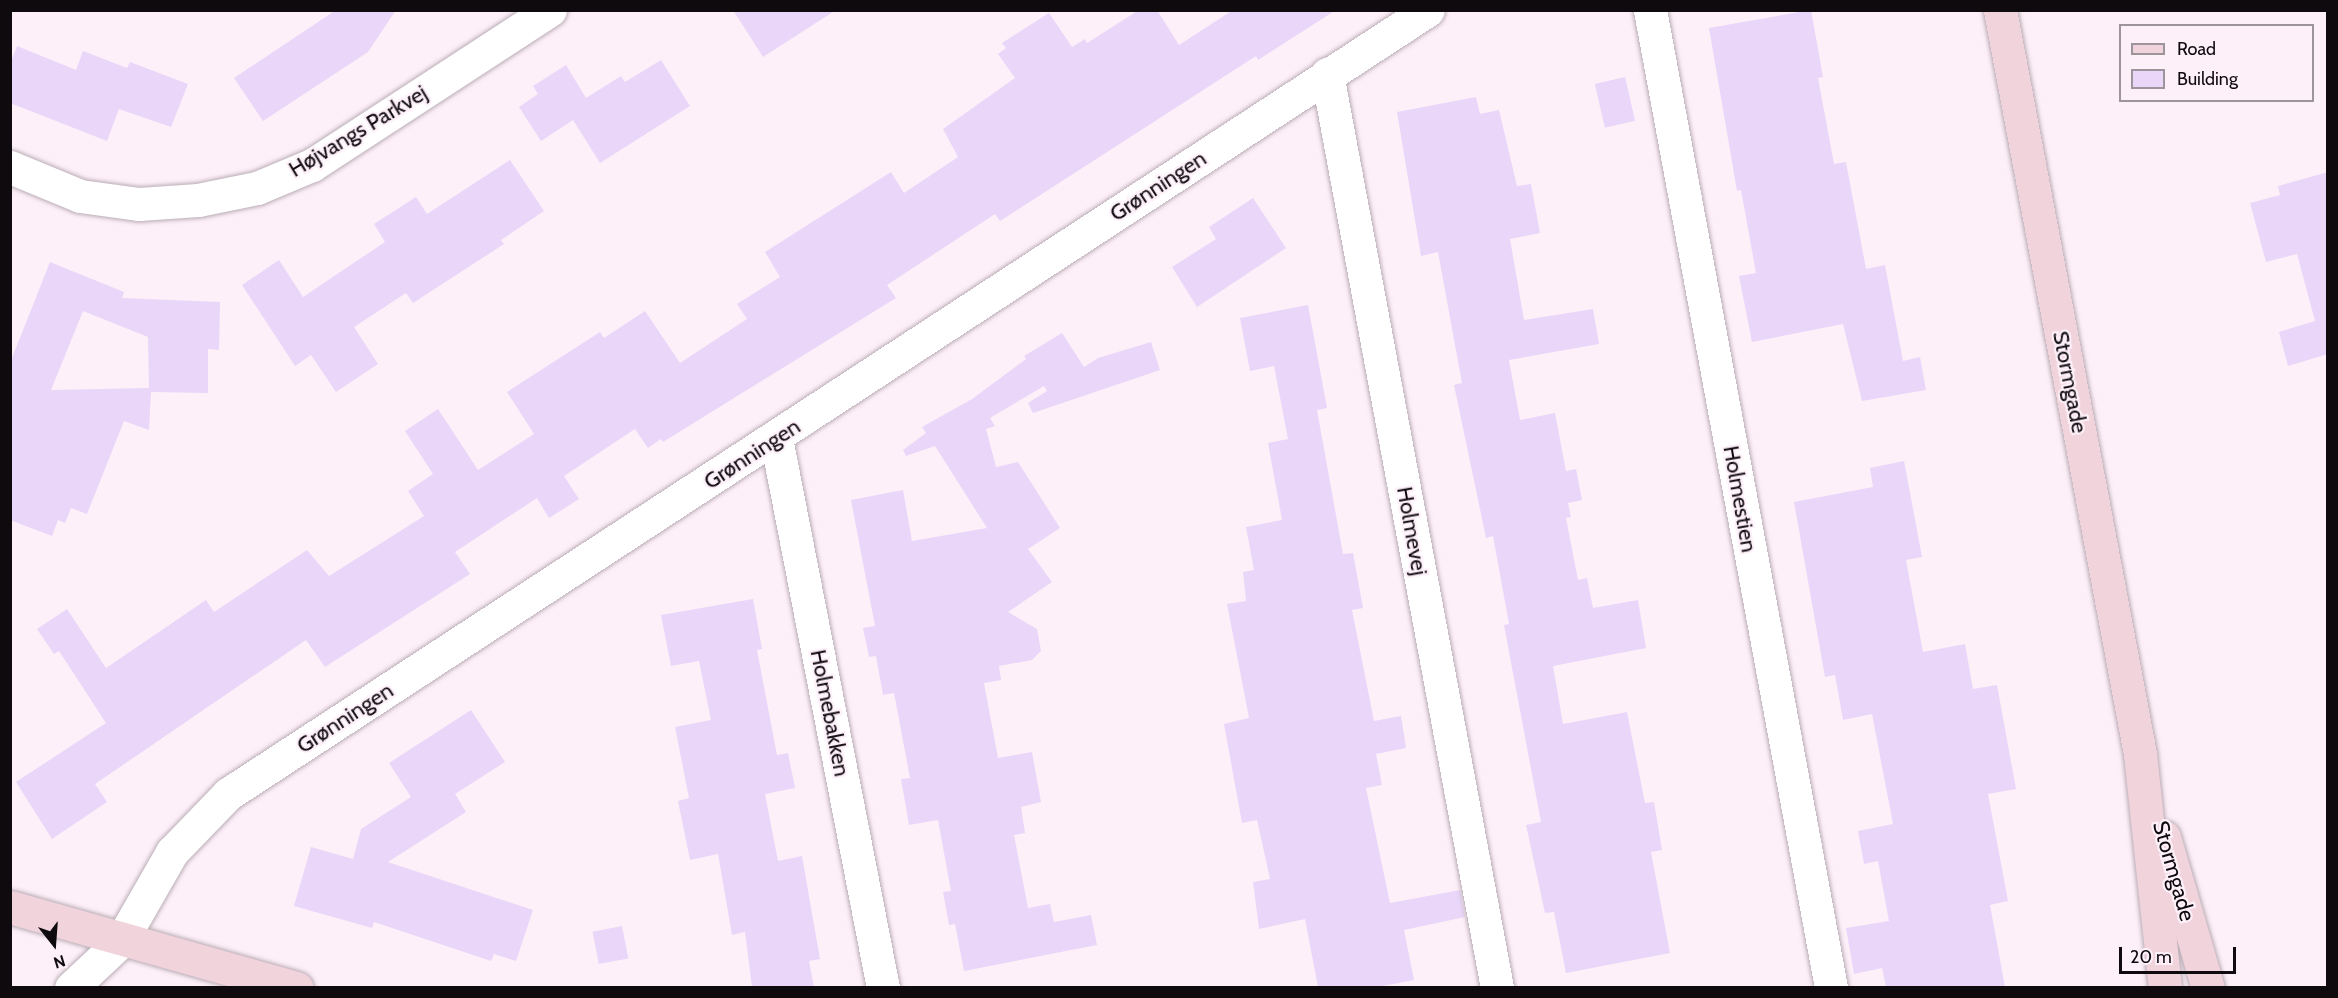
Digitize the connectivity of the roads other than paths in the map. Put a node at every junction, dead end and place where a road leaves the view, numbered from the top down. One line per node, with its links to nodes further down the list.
1 (550, 10): 6 (street, Højvangs Parkvej)
2 (1428, 10): 5 (street, Grønningen)
3 (1650, 10): 15 (street, Holmestien)
4 (2000, 10): 8 (street, Stormgade)
5 (1328, 74): 7 (street, Grønningen); 14 (street, Holmevej)
6 (10, 167)
7 (776, 438): 10 (street, Grønningen); 13 (street, Holmebakken)
8 (2140, 754): 16 (street, Stormgade); 17 (street, Stormgade)
9 (10, 907): 10 (street)
10 (121, 941): 11 (street, Grønningen); 12 (street)
11 (72, 987)
12 (297, 987)
13 (883, 987)
14 (1497, 987)
15 (1831, 987)
16 (2165, 987)
17 (2208, 987)

